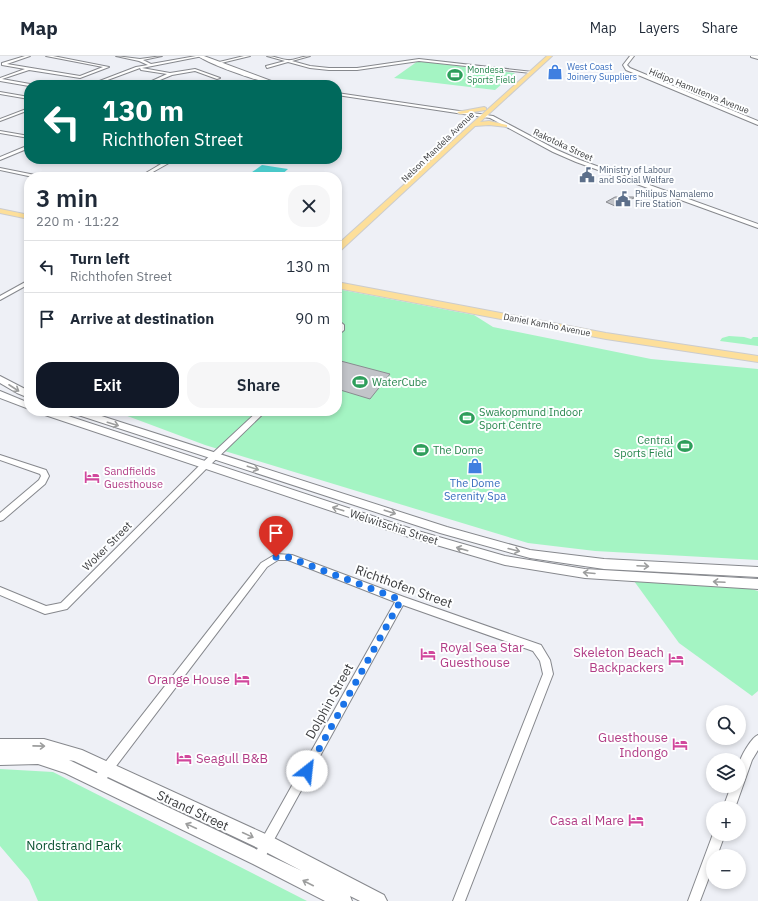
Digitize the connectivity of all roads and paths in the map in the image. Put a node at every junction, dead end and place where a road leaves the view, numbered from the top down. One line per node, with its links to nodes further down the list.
1 (28, 56): 24 (street)
2 (48, 56): 24 (street)
3 (118, 56): 16 (street)
4 (160, 56): 16 (street)
5 (200, 56): 18 (street); 19 (street)
6 (248, 56): 18 (street)
7 (269, 56): 17 (street)
8 (308, 56): 17 (street)
9 (422, 56): 20 (street)
10 (545, 56): 26 (main road, Nelson Mandela Avenue)
11 (550, 56): 26 (main road, Nelson Mandela Avenue)
12 (632, 56): 41 (street, Hidipo Hamutenya Avenue)
13 (636, 56): 41 (street, Hidipo Hamutenya Avenue)
14 (754, 56): 15 (street)
15 (758, 58)
16 (140, 60): 19 (street)
17 (288, 61): 20 (street); 22 (street)
18 (217, 63): 32 (street)
19 (150, 65): 23 (street)
20 (381, 65): 26 (street)
21 (188, 66): 25 (street)
22 (267, 67)
23 (137, 68): 27 (street); 30 (street)
24 (29, 69): 29 (street)
25 (195, 70): 27 (street); 28 (street)
26 (529, 72): 39 (main road, Nelson Mandela Avenue)
27 (171, 74): 31 (street)
28 (218, 78)
29 (0, 80): 33 (street)
30 (105, 80)
31 (157, 80)
32 (263, 80)
33 (24, 84)
34 (0, 93): 36 (street)
35 (342, 95): 38 (street, Rakotoka Street)
36 (24, 97)
37 (22, 112): 40 (street)
38 (459, 112): 39 (main road); 39 (street, Rakotoka Street); 42 (main road)
39 (483, 113): 42 (main road, Nelson Mandela Avenue); 43 (street, Rakotoka Street); 54 (street, Rakotoka Street)
40 (0, 120)
41 (758, 122)
42 (472, 123): 43 (main road); 56 (main road, Nelson Mandela Avenue); 57 (main road, Nelson Mandela Avenue)
43 (505, 126): 55 (street, Rakotoka Street)
44 (0, 132): 45 (street)
45 (24, 137)
46 (24, 148): 47 (street)
47 (0, 159)
48 (165, 164): 50 (street)
49 (0, 170): 51 (street)
50 (150, 172)
51 (24, 174)
52 (0, 211): 53 (main road)
53 (24, 216)
54 (758, 226)
55 (758, 229)
56 (342, 238)
57 (342, 245)
58 (342, 281): 62 (main road, Daniel Kamho Avenue)
59 (24, 285): 61 (street)
60 (342, 286): 63 (main road, Daniel Kamho Avenue)
61 (0, 298)
62 (758, 352)
63 (758, 359)
64 (0, 379): 65 (street, one-way to 65)
65 (24, 393)
66 (0, 394): 67 (street)
67 (24, 404)
68 (58, 416): 73 (street, Welwitschia Street)
69 (92, 416): 71 (street, Welwitschia Street, one-way to 71)
70 (257, 416): 71 (street, Woker Street)
71 (216, 456): 73 (street, Woker Street); 75 (street, Welwitschia Street, one-way to 75)
72 (0, 457): 74 (street)
73 (204, 466): 76 (street, Welwitschia Street, one-way to 73); 77 (street, Woker Street)
74 (0, 518)
75 (758, 572)
76 (758, 586)
77 (0, 591)
78 (401, 600): 83 (street, Richthofen Street); 85 (street, Dolphin Street); 89 (street, Richthofen Street)
79 (758, 740): 82 (street)
80 (0, 746): 83 (street, Strand Street, one-way to 83)
81 (0, 758): 83 (street, Strand Street)
82 (746, 763)
83 (101, 776): 85 (street, Strand Street, one-way to 85); 86 (street, Strand Street, one-way to 83)
84 (716, 841): 90 (street)
85 (266, 843): 86 (street, Dolphin Street); 88 (street, Strand Street)
86 (259, 858): 87 (street, Strand Street, one-way to 86)
87 (343, 901)
88 (378, 901)
89 (459, 901)
90 (694, 901)

